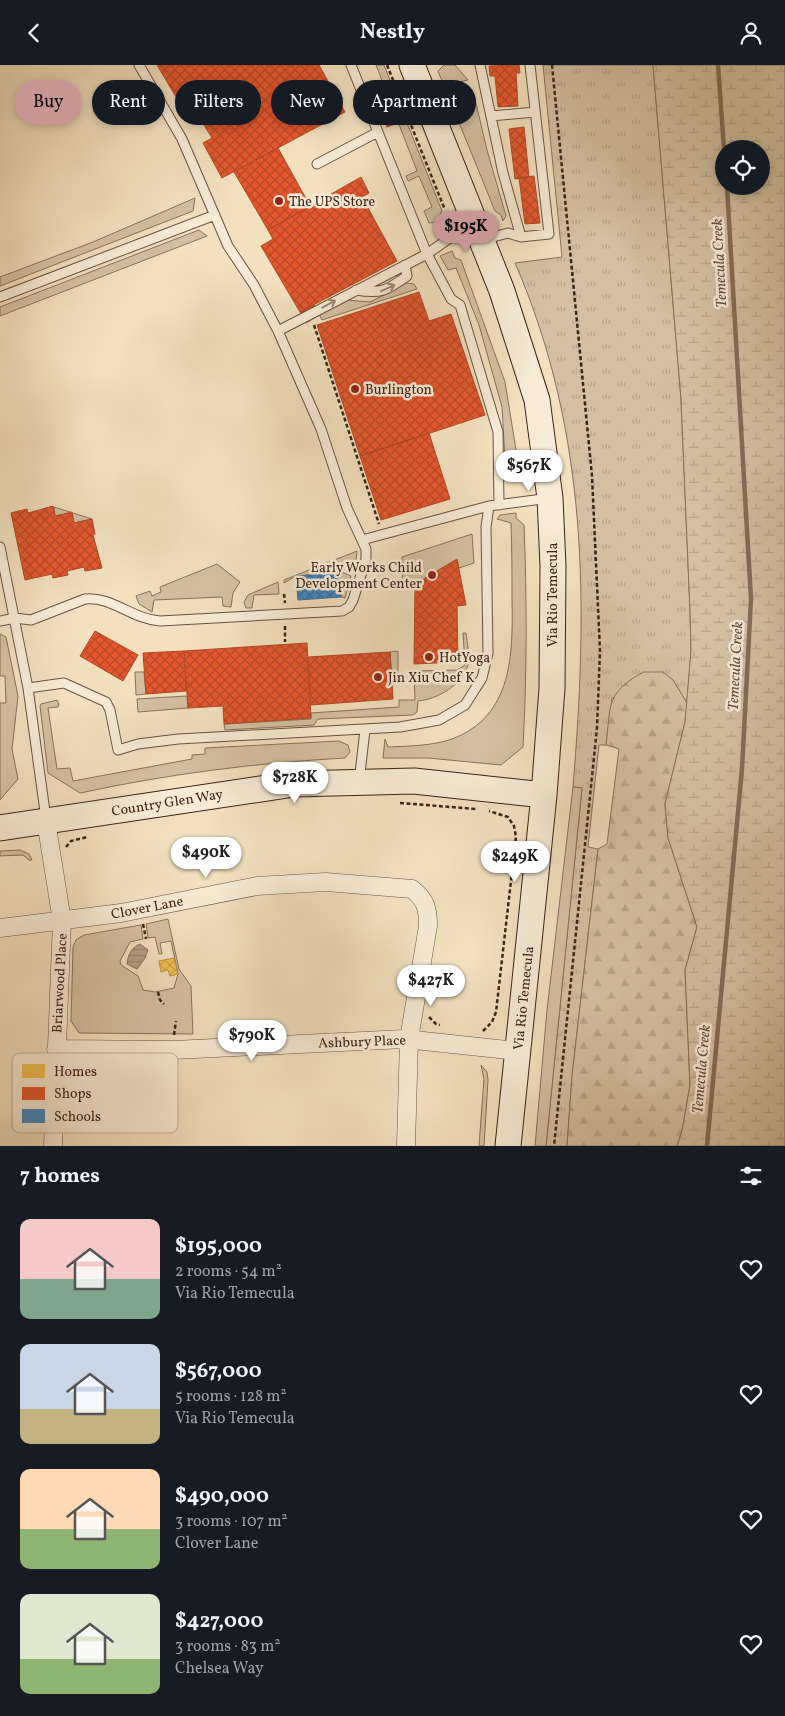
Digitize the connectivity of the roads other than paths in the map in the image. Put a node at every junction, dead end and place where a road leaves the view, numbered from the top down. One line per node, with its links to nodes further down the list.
1 (140, 65): 10 (lane)
2 (351, 65): 8 (lane)
3 (412, 65): 11 (street, Via Rio Temecula)
4 (480, 65): 7 (lane)
5 (530, 65): 6 (lane)
6 (535, 112): 7 (lane); 12 (lane)
7 (491, 116): 12 (lane)
8 (378, 132): 9 (lane); 13 (lane)
9 (317, 164)
10 (215, 215): 16 (lane); 17 (lane)
11 (479, 233): 12 (lane); 13 (lane); 18 (street, Via Rio Temecula)
12 (521, 237)
13 (427, 254): 14 (lane); 19 (lane)
14 (405, 265): 15 (lane); 15 (lane, one-way to 14)
15 (355, 289): 17 (lane, one-way to 15)
16 (0, 297)
17 (278, 331): 21 (lane)
18 (550, 498): 19 (lane); 29 (street, Via Rio Temecula)
19 (500, 505): 20 (lane)
20 (489, 506): 21 (lane); 27 (lane)
21 (362, 540): 24 (lane)
22 (0, 547): 23 (lane)
23 (4, 588): 24 (lane)
24 (15, 618): 25 (lane); 26 (lane)
25 (0, 621)
26 (28, 688): 27 (lane); 30 (lane)
27 (365, 730): 28 (lane)
28 (359, 782): 29 (street, Country Glen Way); 30 (street, Country Glen Way)
29 (544, 795): 36 (street, Via Rio Temecula)
30 (46, 821): 31 (street, Country Glen Way); 32 (street, Briarwood Place)
31 (0, 828)
32 (62, 921): 33 (street, Clover Lane); 34 (street, Clover Lane); 35 (street, Briarwood Place)
33 (0, 928)
34 (409, 1039): 35 (street, Ashbury Place); 36 (street, Ashbury Place); 40 (street)
35 (56, 1049): 37 (street, Briarwood Place)
36 (517, 1051): 41 (street, Via Rio Temecula)
37 (56, 1053)
38 (53, 1133): 39 (street, Briarwood Place)
39 (53, 1146)
40 (406, 1146)
41 (508, 1146)

